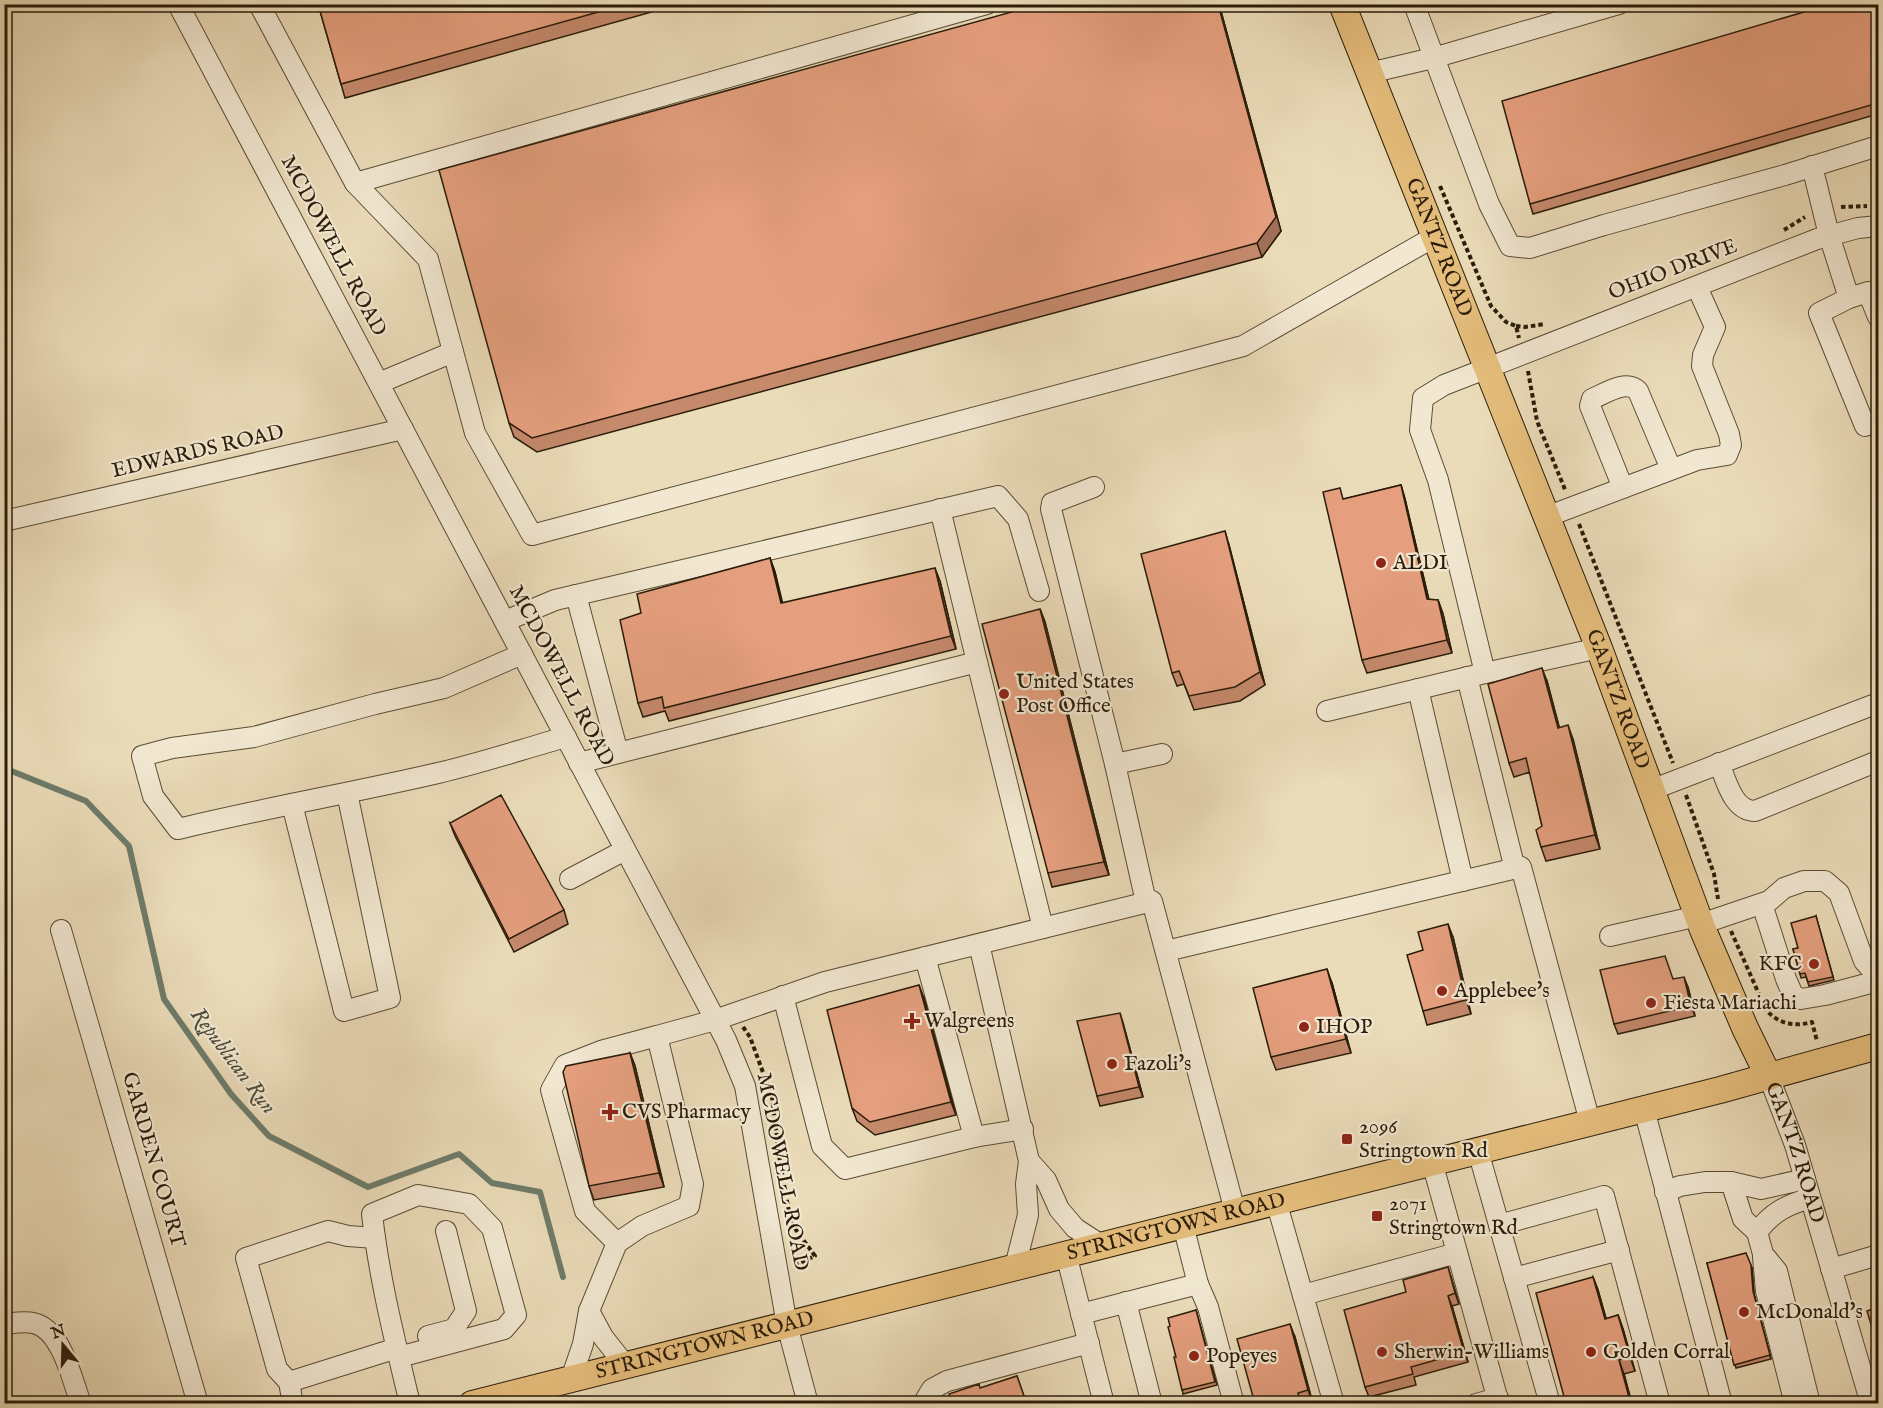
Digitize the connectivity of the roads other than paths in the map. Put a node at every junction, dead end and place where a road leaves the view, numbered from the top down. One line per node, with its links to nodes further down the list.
1 (178, 4): 20 (street, MCDOWELL ROAD)
2 (259, 4): 11 (street)
3 (987, 4): 11 (street)
4 (1342, 4): 8 (main road, GANTZ ROAD)
5 (1414, 4): 7 (street)
6 (1619, 4): 7 (street)
7 (1433, 58): 8 (street); 10 (street)
8 (1369, 73): 14 (main road, GANTZ ROAD)
9 (1878, 146): 10 (street)
10 (1812, 166): 13 (street)
11 (355, 183): 18 (street)
12 (1878, 226): 13 (street, OHIO DRIVE)
13 (1829, 235): 15 (street, OHIO DRIVE); 16 (street)
14 (1434, 237): 18 (street); 19 (main road, GANTZ ROAD)
15 (1697, 286): 19 (street, OHIO DRIVE); 23 (street)
16 (1849, 298): 17 (street); 21 (street)
17 (1878, 317)
18 (453, 352): 20 (street)
19 (1486, 368): 28 (main road, GANTZ ROAD); 37 (street, OHIO DRIVE)
20 (379, 382): 22 (street, MCDOWELL ROAD)
21 (1878, 421)
22 (403, 429): 30 (street, EDWARDS ROAD); 33 (street, MCDOWELL ROAD)
23 (1671, 469): 25 (street); 25 (street)
24 (1094, 487): 27 (street)
25 (1623, 488): 28 (street)
26 (940, 509): 29 (street); 32 (street); 36 (street)
27 (1051, 509): 29 (street); 47 (street)
28 (1546, 517): 34 (main road, GANTZ ROAD)
29 (1018, 519): 31 (street)
30 (4, 521)
31 (1039, 591)
32 (576, 595): 33 (street); 42 (street)
33 (505, 621): 35 (street, MCDOWELL ROAD)
34 (1599, 648): 37 (street); 48 (main road, GANTZ ROAD)
35 (522, 654): 41 (street, MCDOWELL ROAD); 50 (street)
36 (977, 662): 42 (street); 58 (street)
37 (1476, 675): 38 (street); 52 (street)
38 (1418, 689): 40 (street); 54 (street)
39 (1878, 703): 46 (street)
40 (1328, 711)
41 (566, 737): 45 (street, MCDOWELL ROAD); 49 (street)
42 (618, 753): 45 (street)
43 (1162, 754): 47 (street)
44 (1878, 761): 46 (street)
45 (579, 763): 51 (street, MCDOWELL ROAD)
46 (1719, 763): 48 (street)
47 (1115, 764): 55 (street)
48 (1651, 790): 57 (main road, GANTZ ROAD)
49 (346, 793): 50 (street); 50 (street)
50 (292, 804)
51 (625, 850): 53 (street); 66 (street, MCDOWELL ROAD)
52 (1515, 869): 54 (street); 71 (street)
53 (570, 879)
54 (1463, 881): 62 (street)
55 (1146, 902): 58 (street); 62 (street)
56 (1762, 904): 57 (street); 64 (street); 64 (street)
57 (1708, 919): 60 (street); 69 (main road, GANTZ ROAD)
58 (1043, 928): 61 (street)
59 (62, 930): 112 (street, GARDEN COURT)
60 (1610, 936)
61 (979, 944): 63 (street); 72 (street)
62 (1166, 951): 81 (street)
63 (925, 957): 65 (street); 73 (street)
64 (1878, 979)
65 (783, 996): 66 (street); 73 (street)
66 (715, 1020): 67 (street); 104 (street, MCDOWELL ROAD)
67 (657, 1036): 87 (street); 87 (street)
68 (1878, 1046): 69 (main road, STRINGTOWN ROAD)
69 (1769, 1077): 70 (main road, STRINGTOWN ROAD); 78 (street, GANTZ ROAD)
70 (1644, 1109): 71 (main road, STRINGTOWN ROAD); 79 (street)
71 (1590, 1122): 74 (main road, STRINGTOWN ROAD)
72 (1023, 1129): 73 (street); 75 (street)
73 (974, 1137)
74 (1478, 1151): 76 (main road, STRINGTOWN ROAD); 83 (street)
75 (1029, 1161): 88 (street); 95 (street)
76 (1432, 1162): 80 (main road, STRINGTOWN ROAD); 91 (street)
77 (1731, 1182): 78 (street); 79 (street); 85 (street)
78 (1807, 1188): 85 (street); 96 (street, GANTZ ROAD)
79 (1665, 1192): 90 (street)
80 (1276, 1201): 81 (main road, STRINGTOWN ROAD); 99 (street)
81 (1235, 1212): 82 (main road, STRINGTOWN ROAD)
82 (1183, 1225): 88 (main road, STRINGTOWN ROAD); 98 (street)
83 (1499, 1225): 89 (street); 97 (street)
84 (446, 1231): 106 (street)
85 (1757, 1232): 93 (street)
86 (375, 1238): 106 (street); 106 (street); 109 (street)
87 (616, 1243): 101 (street)
88 (1101, 1245): 92 (main road, STRINGTOWN ROAD)
89 (1619, 1250): 97 (street); 124 (street)
90 (1681, 1252): 125 (street); 126 (street)
91 (1457, 1253): 99 (street); 110 (street)
92 (1066, 1254): 95 (main road, STRINGTOWN ROAD); 102 (street)
93 (1763, 1254): 127 (street); 128 (street)
94 (1878, 1255): 96 (street)
95 (1015, 1267): 104 (main road, STRINGTOWN ROAD)
96 (1831, 1269): 129 (street, GANTZ ROAD)
97 (1514, 1278): 123 (street)
98 (1198, 1284): 100 (street); 120 (street)
99 (1303, 1295): 121 (street)
100 (1126, 1302): 102 (street); 119 (street)
101 (589, 1311): 107 (street); 108 (street)
102 (1081, 1314): 105 (street)
103 (4, 1324): 111 (street)
104 (787, 1325): 107 (main road, STRINGTOWN ROAD); 116 (street, MCDOWELL ROAD)
105 (1089, 1343): 117 (street); 118 (street)
106 (398, 1350): 109 (street); 114 (street)
107 (624, 1365): 108 (main road, STRINGTOWN ROAD)
108 (571, 1378): 115 (main road, STRINGTOWN ROAD)
109 (289, 1382): 113 (street)
110 (1498, 1401): 122 (street)
111 (78, 1404)
112 (198, 1404)
113 (293, 1404)
114 (410, 1404)
115 (472, 1404)
116 (808, 1404)
117 (923, 1404)
118 (1104, 1404)
119 (1152, 1404)
120 (1234, 1404)
121 (1334, 1404)
122 (1476, 1404)
123 (1550, 1404)
124 (1660, 1404)
125 (1722, 1404)
126 (1735, 1404)
127 (1795, 1404)
128 (1810, 1404)
129 (1871, 1404)

